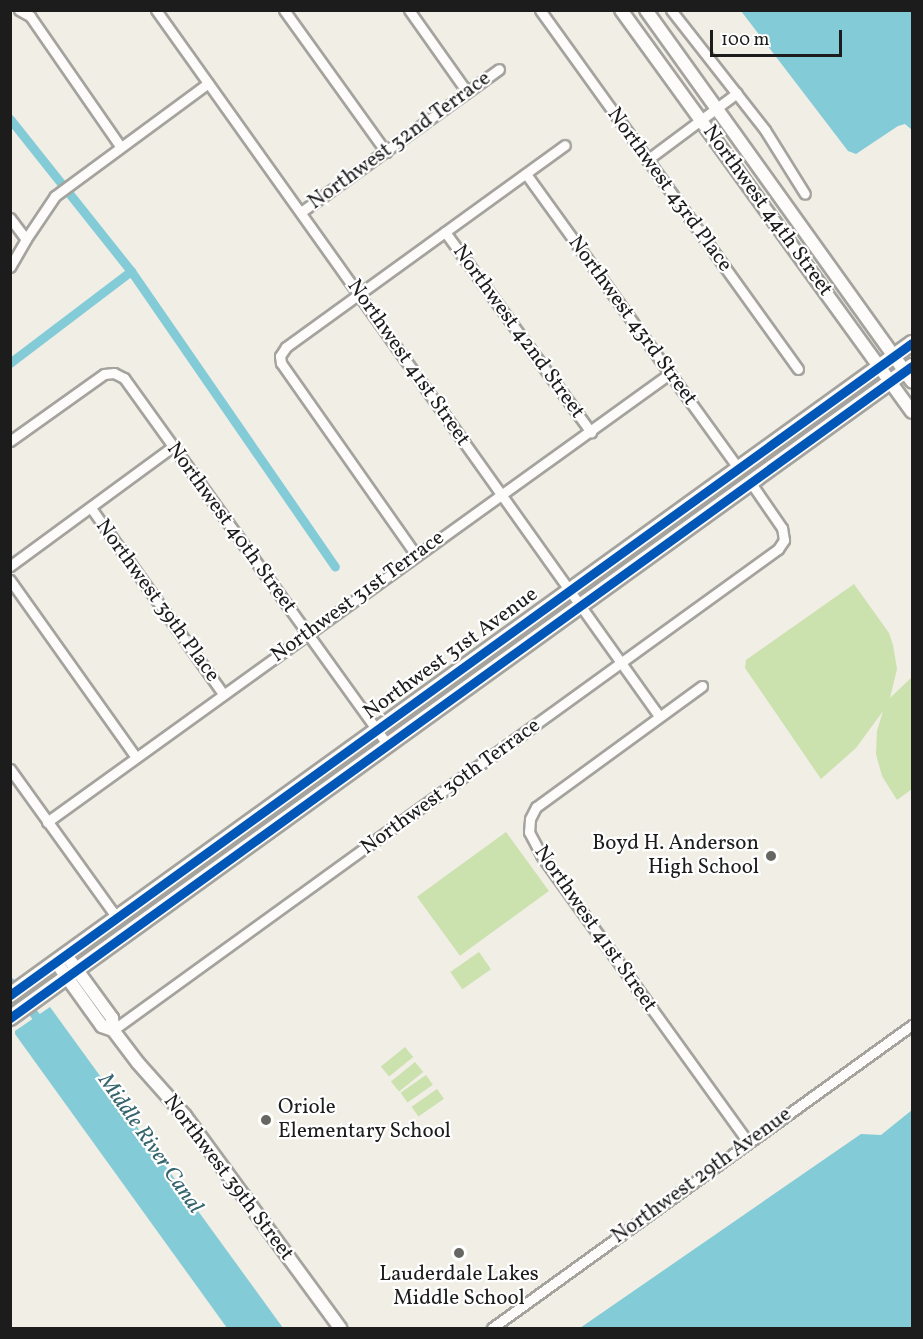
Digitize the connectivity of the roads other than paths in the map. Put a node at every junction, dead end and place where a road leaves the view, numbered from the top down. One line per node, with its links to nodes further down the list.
1 (19, 10): 16 (street)
2 (156, 10): 10 (street, Northwest 41st Street)
3 (284, 10): 17 (street)
4 (409, 10): 11 (street)
5 (540, 10): 18 (street, Northwest 43rd Place)
6 (621, 10): 14 (street, Northwest 44th Street)
7 (646, 10): 13 (street, Northwest 44th Street)
8 (671, 10): 12 (street, Northwest 44th Street)
9 (499, 69): 11 (street, Northwest 32nd Terrace)
10 (208, 83): 16 (street); 21 (street, Northwest 41st Street)
11 (467, 92): 17 (street, Northwest 32nd Terrace)
12 (737, 93): 13 (street); 20 (street, Northwest 44th Street)
13 (717, 109): 14 (street); 23 (street, Northwest 44th Street)
14 (700, 120): 18 (street); 26 (street, Northwest 44th Street)
15 (565, 145): 19 (street)
16 (120, 146): 25 (street)
17 (386, 152): 21 (street, Northwest 32nd Terrace)
18 (647, 160): 32 (street, Northwest 43rd Place)
19 (526, 174): 24 (street); 34 (street, Northwest 43rd Street)
20 (805, 194)
21 (301, 212): 28 (street, Northwest 41st Street)
22 (10, 218): 25 (street)
23 (801, 226): 26 (street); 30 (street, Northwest 44th Street)
24 (445, 232): 28 (street); 37 (street, Northwest 42nd Street)
25 (26, 238): 27 (street)
26 (785, 238): 31 (street, Northwest 44th Street)
27 (10, 267)
28 (359, 295): 42 (street, Northwest 41st Street); 44 (street)
29 (912, 343): 30 (main road, Northwest 31st Avenue)
30 (895, 356): 31 (main road, Northwest 31st Avenue); 33 (street, Northwest 44th Street)
31 (880, 366): 35 (street, Northwest 44th Street); 40 (main road, Northwest 31st Avenue)
32 (798, 369)
33 (910, 373): 35 (main road, Northwest 31st Avenue)
34 (669, 374): 37 (street, Northwest 31st Terrace); 40 (street, Northwest 43rd Street)
35 (891, 382): 36 (street, Northwest 44th Street); 41 (main road, Northwest 31st Avenue)
36 (912, 412)
37 (591, 432): 42 (street, Northwest 31st Terrace)
38 (10, 441): 39 (street, Northwest 40th Street)
39 (172, 447): 43 (street); 49 (street, Northwest 40th Street)
40 (739, 469): 47 (main road, Northwest 31st Avenue)
41 (751, 483): 48 (main road, Northwest 31st Avenue); 50 (street, Northwest 30th Terrace)
42 (501, 494): 44 (street, Northwest 31st Terrace); 47 (street, Northwest 41st Street)
43 (91, 508): 45 (street); 52 (street, Northwest 39th Place)
44 (416, 555): 49 (street, Northwest 31st Terrace)
45 (10, 566)
46 (10, 580): 56 (street)
47 (571, 590): 48 (street, Northwest 41st Street); 54 (main road, Northwest 31st Avenue)
48 (582, 605): 50 (street, Northwest 41st Street); 55 (main road, Northwest 31st Avenue)
49 (307, 634): 52 (street, Northwest 31st Terrace); 54 (street, Northwest 40th Street)
50 (623, 662): 53 (street, Northwest 41st Street); 65 (street, Northwest 30th Terrace)
51 (702, 686): 53 (street, Northwest 41st Street)
52 (223, 694): 56 (street, Northwest 31st Terrace)
53 (660, 716): 66 (street, Northwest 41st Street)
54 (377, 730): 55 (street, Northwest 40th Street); 59 (main road, Northwest 31st Avenue)
55 (388, 745): 61 (main road, Northwest 31st Avenue)
56 (136, 757): 58 (street, Northwest 31st Terrace)
57 (10, 769): 58 (street)
58 (47, 822): 59 (street)
59 (117, 918): 60 (main road, Northwest 31st Avenue)
60 (61, 958): 61 (street, Northwest 39th Street); 62 (main road, Northwest 31st Avenue)
61 (72, 974): 63 (main road, Northwest 31st Avenue); 65 (street, Northwest 39th Street)
62 (10, 995)
63 (10, 1018)
64 (912, 1025): 66 (street, Northwest 29th Avenue)
65 (113, 1030): 67 (street, Northwest 39th Street)
66 (748, 1142): 68 (street, Northwest 29th Avenue)
67 (340, 1329)
68 (492, 1329)

